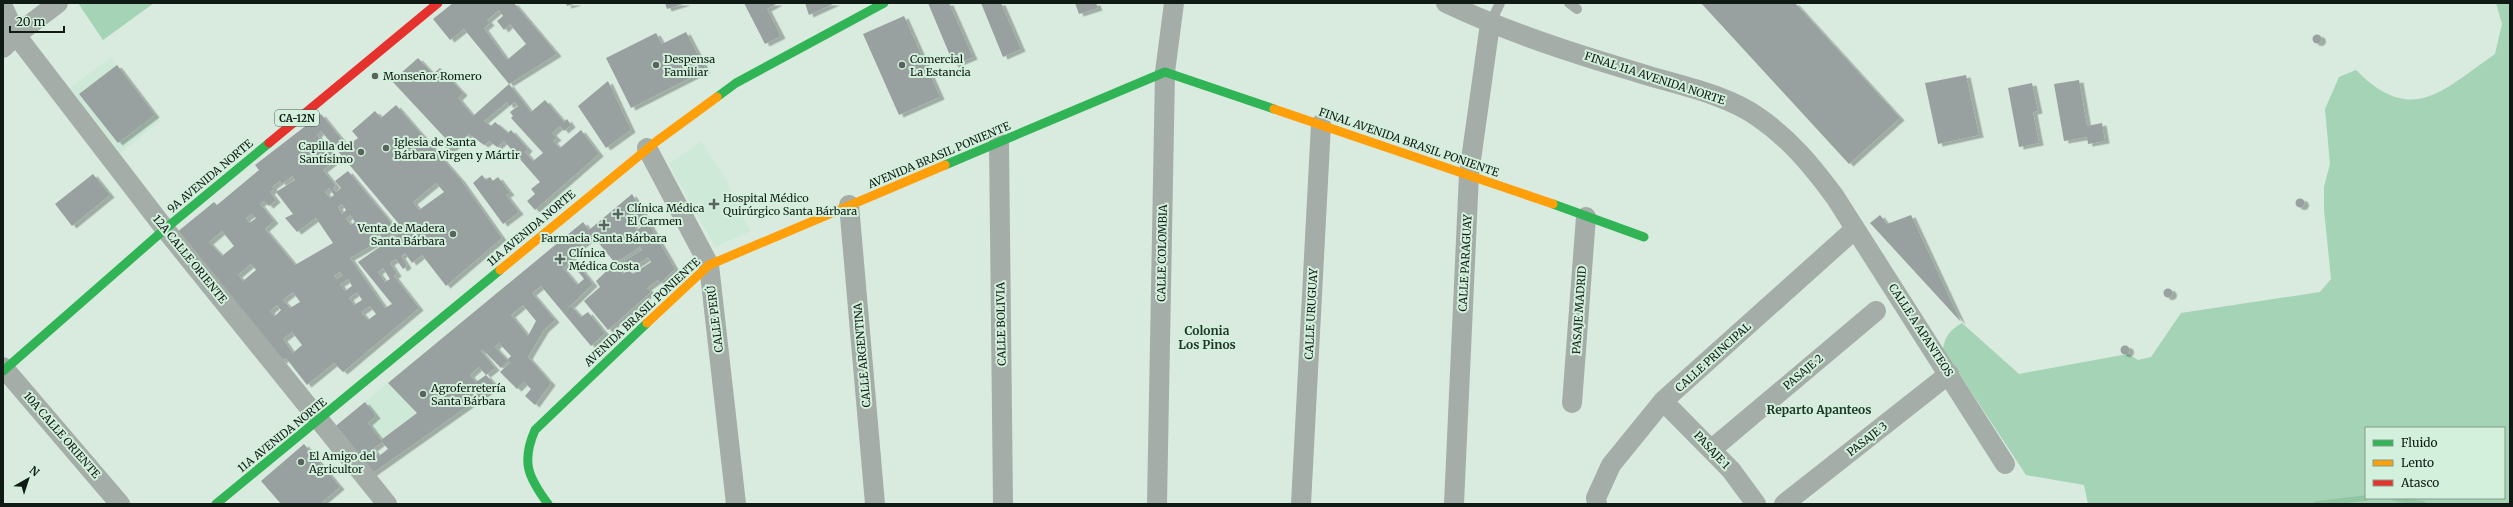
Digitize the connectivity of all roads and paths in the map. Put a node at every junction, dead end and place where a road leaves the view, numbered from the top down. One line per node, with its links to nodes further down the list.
1 (58, 3): 9 (street)
2 (438, 3): 18 (main road, 9A AVENIDA NORTE / CA-12N)
3 (884, 3): 13 (main road, 11A AVENIDA NORTE)
4 (1174, 3): 10 (street, CALLE COLOMBIA)
5 (1446, 3): 8 (street, FINAL 11A AVENIDA NORTE)
6 (1500, 3): 8 (lane)
7 (3, 7): 9 (street, 12A CALLE ORIENTE)
8 (1490, 24): 14 (street, CALLE PARAGUAY); 15 (street, FINAL 11A AVENIDA NORTE)
9 (10, 42): 18 (street, 12A CALLE ORIENTE)
10 (1165, 72): 11 (main road, FINAL AVENIDA BRASIL PONIENTE); 12 (main road, AVENIDA BRASIL PONIENTE); 37 (street, CALLE COLOMBIA)
11 (1321, 124): 14 (main road, FINAL AVENIDA BRASIL PONIENTE); 38 (street, CALLE URUGUAY)
12 (999, 143): 16 (main road, AVENIDA BRASIL PONIENTE); 36 (street, CALLE BOLIVIA)
13 (647, 148): 21 (street, CALLE PERÚ); 27 (main road, 11A AVENIDA NORTE)
14 (1469, 174): 17 (main road, FINAL AVENIDA BRASIL PONIENTE); 39 (street, CALLE PARAGUAY)
15 (1835, 197): 19 (street, CALLE A APANTEOS)
16 (848, 205): 21 (main road, AVENIDA BRASIL PONIENTE); 35 (street, CALLE ARGENTINA)
17 (1586, 217): 20 (main road, FINAL AVENIDA BRASIL PONIENTE); 26 (street, PASAJE MADRID)
18 (165, 229): 23 (main road, 9A AVENIDA NORTE); 27 (street, 12A CALLE ORIENTE)
19 (1855, 229): 24 (street, CALLE A APANTEOS); 25 (street, CALLE PRINCIPAL)
20 (1644, 237)
21 (709, 265): 33 (main road, AVENIDA BRASIL PONIENTE); 34 (street, CALLE PERÚ)
22 (1876, 311): 28 (street, PASAJE 2)
23 (4, 369): 30 (street, 10A CALLE ORIENTE)
24 (1949, 374): 29 (street, CALLE A APANTEOS); 42 (street, PASAJE 3)
25 (1663, 400): 28 (street, PASAJE 1); 40 (street, CALLE PRINCIPAL)
26 (1572, 403)
27 (319, 420): 31 (main road, 11A AVENIDA NORTE); 32 (street, 12A CALLE ORIENTE)
28 (1712, 449): 41 (street, PASAJE 1)
29 (2005, 464)
30 (120, 504)
31 (216, 504)
32 (388, 504)
33 (548, 504)
34 (736, 504)
35 (875, 504)
36 (1003, 504)
37 (1157, 504)
38 (1301, 504)
39 (1454, 504)
40 (1596, 504)
41 (1756, 504)
42 (1784, 504)

